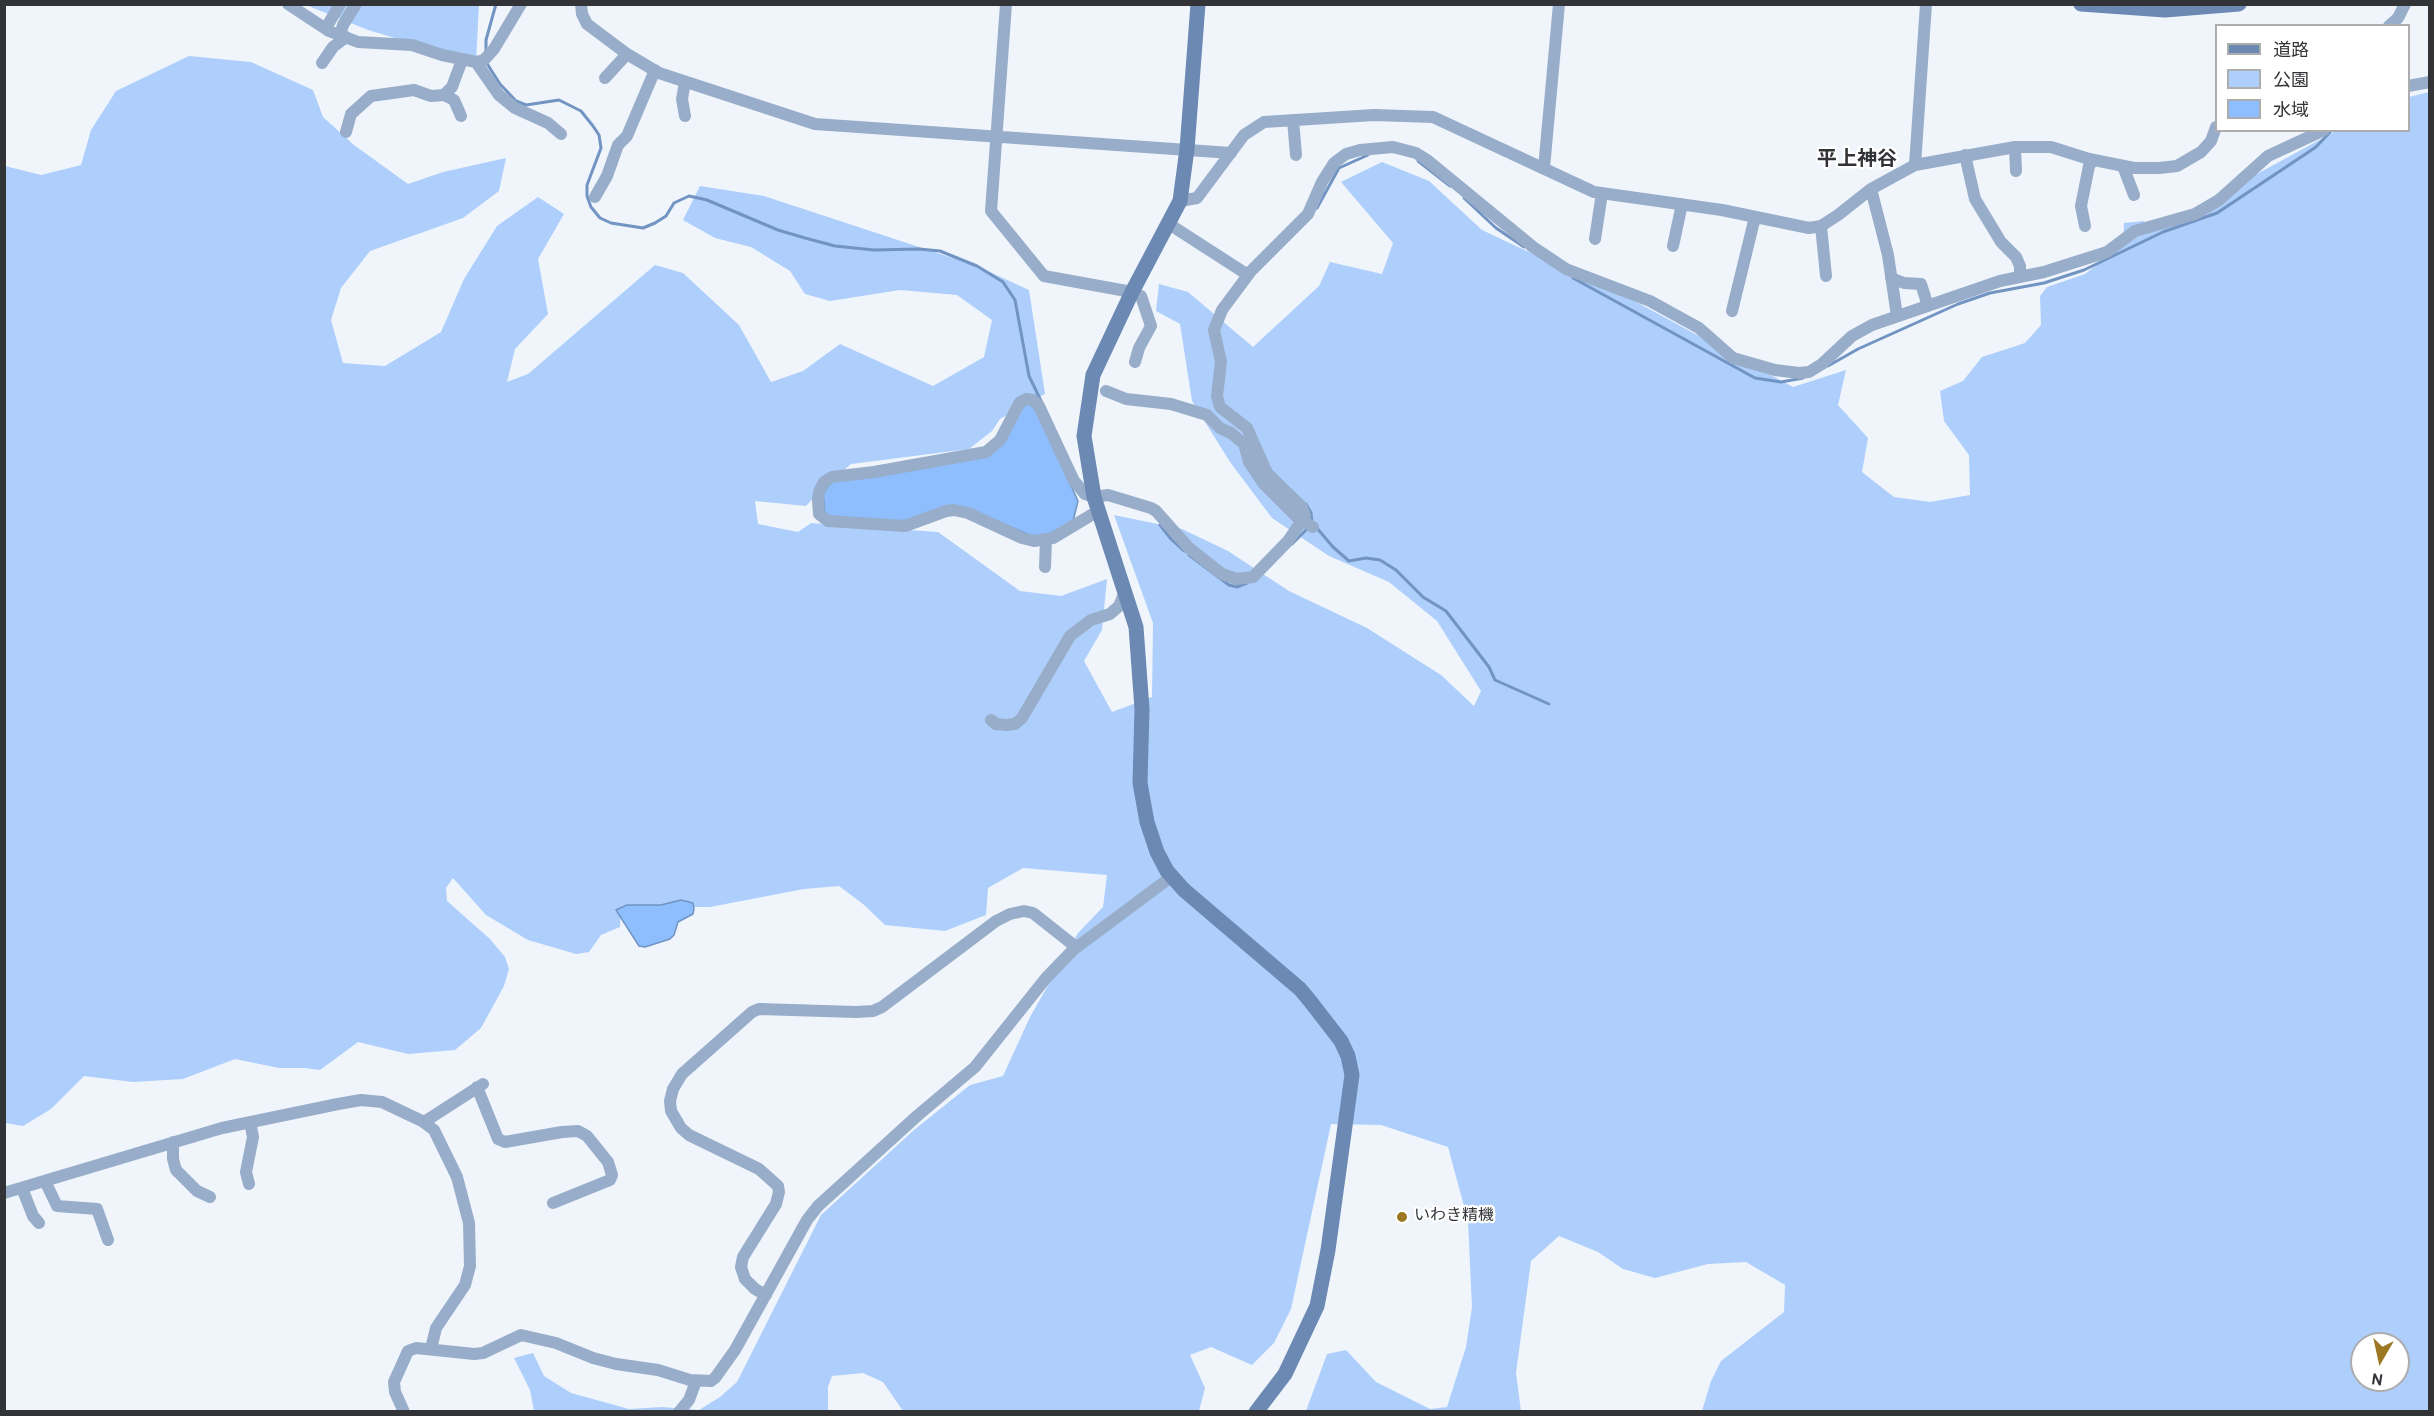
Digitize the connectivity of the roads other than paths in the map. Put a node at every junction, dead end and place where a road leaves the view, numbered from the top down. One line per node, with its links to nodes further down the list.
1 (288, 4): 14 (street)
2 (340, 4): 14 (street)
3 (356, 4): 15 (street)
4 (521, 4): 18 (street)
5 (582, 4): 16 (street)
6 (1006, 4): 33 (street)
7 (1198, 4): 35 (street)
8 (1558, 4): 42 (street)
9 (1926, 4): 40 (street)
10 (2081, 4): 11 (street)
11 (2239, 4)
12 (2405, 4): 13 (street)
13 (2392, 24)
14 (326, 28): 15 (street)
15 (343, 36): 17 (street); 19 (street)
16 (627, 54): 20 (street); 21 (street)
17 (462, 60): 18 (street); 25 (street)
18 (476, 62): 32 (street)
19 (322, 63)
20 (655, 70): 22 (street); 47 (street)
21 (605, 78)
22 (685, 82): 27 (street); 33 (street)
23 (2430, 82): 24 (street)
24 (2410, 86)
25 (444, 95): 26 (street); 29 (street)
26 (461, 116)
27 (685, 116)
28 (1293, 120): 36 (street); 37 (street); 42 (street)
29 (346, 132)
30 (2215, 132): 41 (street)
31 (2320, 132): 58 (street)
32 (561, 134)
33 (997, 135): 35 (street); 60 (street)
34 (2015, 147): 38 (street); 39 (street); 43 (street)
35 (1187, 149): 36 (street); 48 (street)
36 (1231, 153): 48 (street)
37 (1296, 155)
38 (1965, 155): 40 (street); 58 (street)
39 (2093, 160): 41 (street); 53 (street)
40 (1916, 165): 44 (street)
41 (2123, 166): 46 (street)
42 (1544, 168): 45 (street)
43 (2016, 171)
44 (1870, 189): 52 (street); 59 (street)
45 (1602, 193): 49 (street); 54 (street)
46 (2134, 195)
47 (595, 197)
48 (1180, 201): 51 (street)
49 (1682, 204): 50 (street); 55 (street)
50 (1755, 217): 52 (street); 62 (street)
51 (1169, 224): 56 (street); 60 (street)
52 (1821, 226): 57 (street)
53 (2085, 226)
54 (1595, 239)
55 (1673, 246)
56 (1248, 275): 63 (street); 67 (street)
57 (1826, 276)
58 (2020, 277): 61 (street)
59 (1891, 278): 61 (street); 63 (street)
60 (1132, 292): 64 (street); 66 (street)
61 (1928, 306): 63 (street)
62 (1732, 311)
63 (1897, 316)
64 (1135, 362)
65 (1106, 391): 67 (street)
66 (1096, 504): 67 (street); 68 (street); 68 (street); 70 (street)
67 (1309, 524)
68 (1046, 539): 69 (street)
69 (1044, 567)
70 (1124, 594): 71 (street); 72 (street)
71 (990, 720)
72 (1171, 877): 73 (street); 90 (street)
73 (1076, 947): 85 (street); 85 (street)
74 (250, 1122): 75 (street); 76 (street); 78 (street)
75 (424, 1122): 82 (street); 86 (street)
76 (173, 1142): 77 (street); 81 (street)
77 (45, 1181): 79 (street); 84 (street)
78 (249, 1184)
79 (22, 1188): 80 (street); 83 (street)
80 (4, 1193)
81 (210, 1197)
82 (553, 1203)
83 (39, 1223)
84 (108, 1240)
85 (766, 1295): 87 (street)
86 (431, 1349): 87 (street); 88 (street)
87 (696, 1381): 89 (street)
88 (404, 1412)
89 (679, 1412)
90 (1256, 1412)

